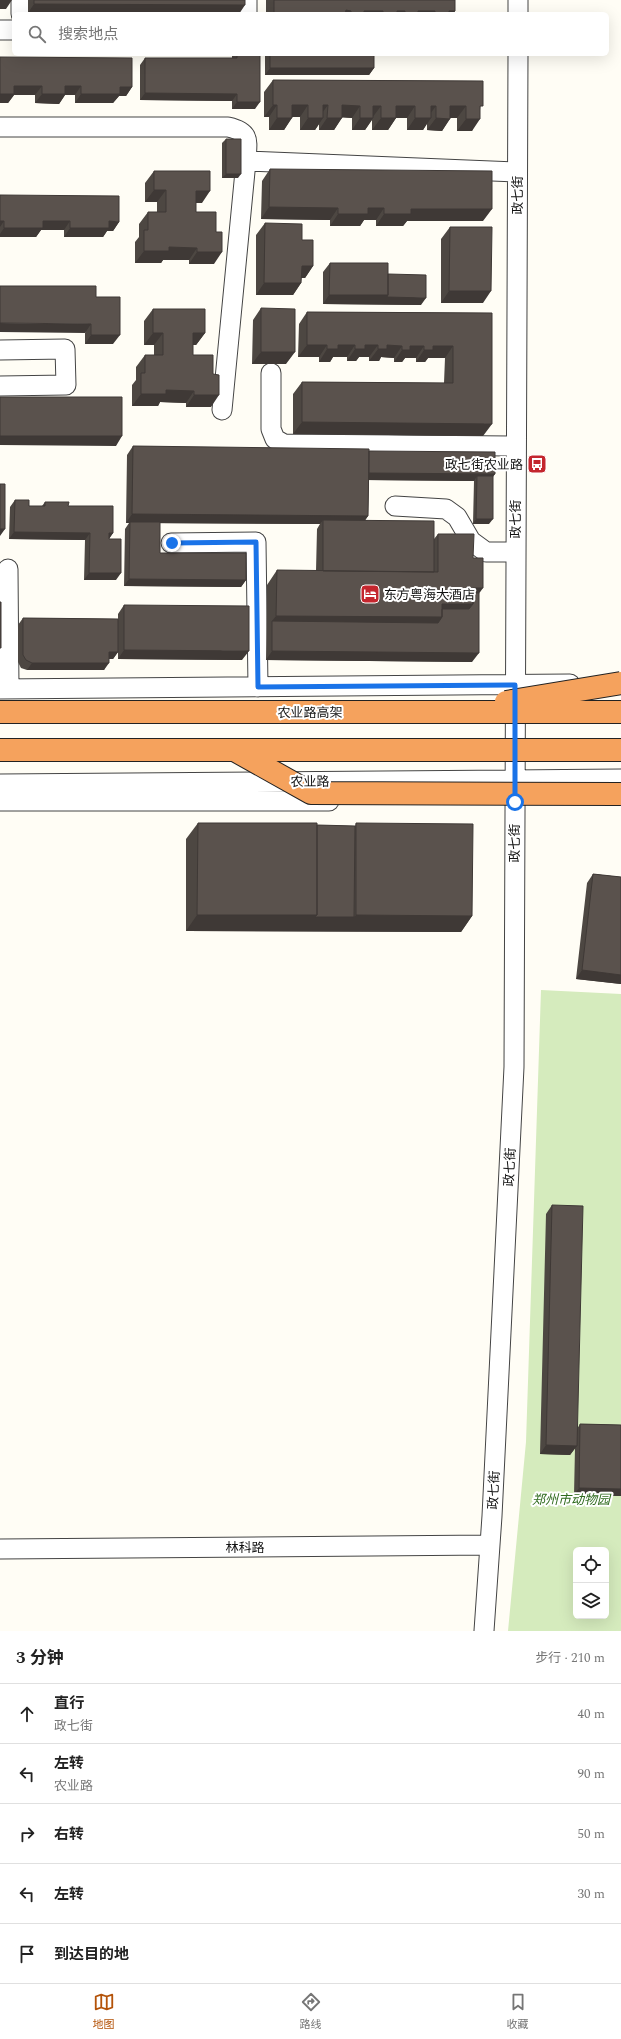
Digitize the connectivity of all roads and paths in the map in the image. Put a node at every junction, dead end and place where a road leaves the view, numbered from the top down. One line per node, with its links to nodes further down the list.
1 (21, 0): 4 (street)
2 (247, 0): 5 (street)
3 (518, 0): 6 (street)
4 (20, 12)
5 (247, 12)
6 (518, 12)
7 (0, 30): 8 (street)
8 (12, 30)
9 (518, 56): 12 (street, 政七街)
10 (0, 127): 11 (street)
11 (246, 161): 12 (street); 16 (street)
12 (517, 172): 17 (street, 政七街)
13 (0, 350): 15 (street)
14 (271, 373): 17 (street)
15 (0, 386)
16 (222, 410)
17 (516, 446): 20 (street, 政七街)
18 (394, 506): 20 (street)
19 (172, 543): 24 (street)
20 (515, 552): 23 (street, 政七街)
21 (8, 569): 25 (street)
22 (621, 684): 23 (street); 27 (highway, bridge)
23 (515, 685): 24 (street); 33 (street, 政七街)
24 (258, 687): 25 (street)
25 (5, 689)
26 (0, 712): 27 (highway, 农业路高架, bridge)
27 (442, 712): 28 (highway, 农业路高架, bridge)
28 (621, 712)
29 (0, 750): 30 (highway, bridge)
30 (235, 750): 31 (highway, bridge); 35 (highway, bridge)
31 (621, 750)
32 (621, 779): 33 (street, 农业路)
33 (515, 780): 34 (street, 农业路); 37 (street, 政七街)
34 (0, 784)
35 (621, 794)
36 (0, 801): 37 (street)
37 (515, 802): 38 (street, 政七街)
38 (490, 1545): 39 (street, 林科路); 40 (street, 政七街)
39 (0, 1549)
40 (484, 1631)

